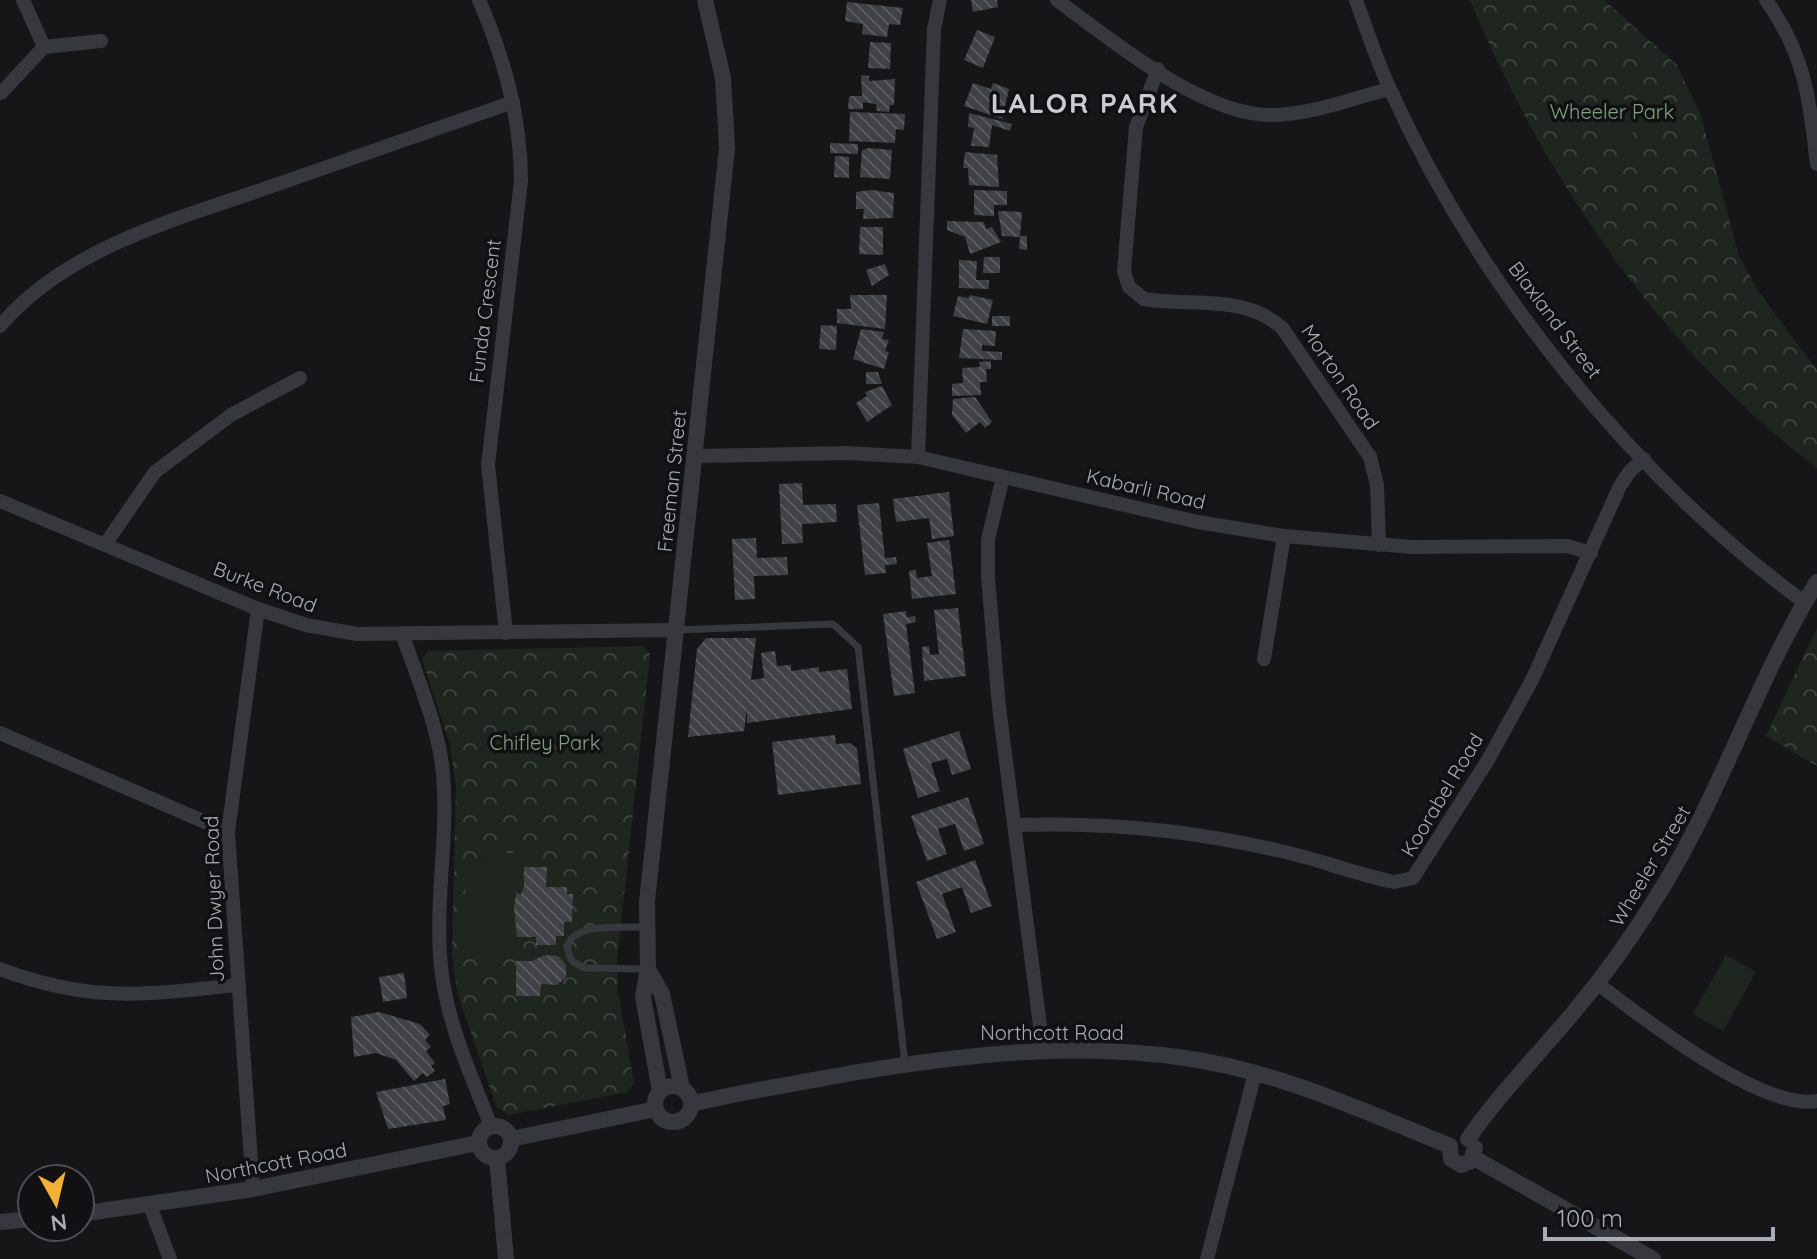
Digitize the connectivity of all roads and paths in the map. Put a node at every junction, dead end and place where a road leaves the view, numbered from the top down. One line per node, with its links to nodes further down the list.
1 (23, 0): 9 (street)
2 (479, 0): 13 (street, Funda Crescent)
3 (705, 0): 17 (street, Freeman Street)
4 (940, 0): 18 (street)
5 (1058, 0): 10 (street)
6 (1356, 0): 11 (street, Blaxland Street)
7 (1766, 0): 14 (street)
8 (101, 41): 9 (street)
9 (44, 47): 12 (street)
10 (1158, 69): 11 (street); 24 (street, Morton Road)
11 (1389, 89): 19 (street, Blaxland Street)
12 (1, 93)
13 (513, 102): 15 (street); 31 (street, Funda Crescent)
14 (1817, 164)
15 (0, 326)
16 (300, 378): 23 (street)
17 (695, 456): 18 (street, Kabarli Road); 29 (street, Freeman Street)
18 (918, 457): 20 (street, Kabarli Road)
19 (1644, 459): 25 (street, Koorabel Road); 27 (street, Blaxland Street)
20 (1003, 477): 22 (street, Kabarli Road); 34 (street)
21 (0, 501): 23 (street, Burke Road)
22 (1284, 536): 24 (street, Kabarli Road); 32 (street)
23 (106, 543): 28 (street, Burke Road)
24 (1379, 545): 25 (street, Kabarli Road)
25 (1591, 553): 34 (street, Koorabel Road)
26 (1817, 582): 27 (street, Wheeler Street)
27 (1804, 602): 39 (street, Wheeler Street)
28 (258, 609): 30 (street, Burke Road); 35 (street, John Dwyer Road)
29 (676, 630): 31 (street, Burke Road); 36 (street, Freeman Street); 42 (lane)
30 (402, 633): 31 (street, Burke Road); 49 (street)
31 (506, 633)
32 (1264, 659)
33 (0, 733): 35 (street)
34 (1015, 825): 41 (street)
35 (228, 832): 40 (street, John Dwyer Road)
36 (647, 927): 38 (street, Freeman Street); 38 (lane)
37 (0, 969): 40 (street)
38 (648, 969): 44 (street, Freeman Street); 45 (street, Freeman Street)
39 (1597, 983): 46 (street); 51 (street, Wheeler Street)
40 (237, 985): 56 (street, John Dwyer Road)
41 (1043, 1049): 42 (street, Northcott Road); 43 (street, Northcott Road)
42 (905, 1064): 47 (street, Northcott Road)
43 (1255, 1073): 53 (street, Northcott Road); 61 (street)
44 (682, 1088): 45 (street); 47 (street)
45 (660, 1091): 48 (street)
46 (1817, 1101)
47 (691, 1104): 48 (street)
48 (656, 1109): 50 (street)
49 (491, 1126): 50 (street); 52 (street)
50 (511, 1139): 54 (street)
51 (1468, 1139): 53 (street); 55 (street)
52 (478, 1143): 54 (street); 56 (street, Northcott Road)
53 (1450, 1146): 55 (street)
54 (497, 1158): 60 (street)
55 (1474, 1158): 62 (street)
56 (253, 1189): 57 (street, Northcott Road)
57 (150, 1206): 58 (street, Northcott Road); 59 (street)
58 (96, 1212)
59 (170, 1259)
60 (506, 1259)
61 (1207, 1259)
62 (1653, 1259)

